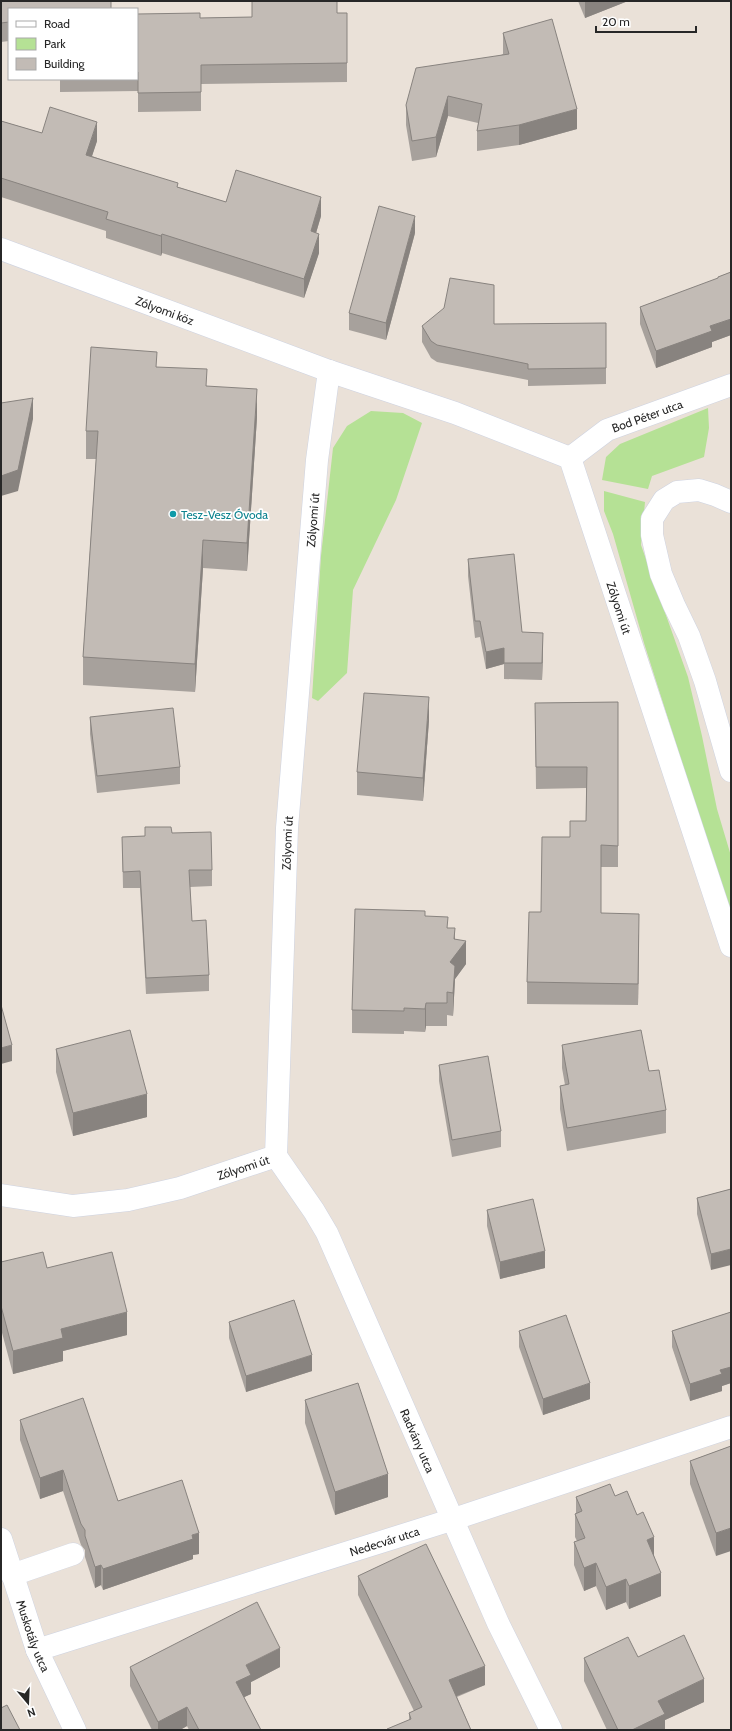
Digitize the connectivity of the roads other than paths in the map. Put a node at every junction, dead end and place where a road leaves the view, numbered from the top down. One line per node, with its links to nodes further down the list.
1 (1, 249): 2 (street, Zólyomi köz)
2 (329, 371): 4 (street); 8 (street, Zólyomi út)
3 (731, 385): 4 (street, Bod Péter utca)
4 (570, 458): 7 (street, Zólyomi út)
5 (731, 502): 6 (street)
6 (731, 771)
7 (731, 946)
8 (276, 1156): 9 (street, Zólyomi út); 11 (street, Radvány utca)
9 (1, 1195)
10 (731, 1427): 11 (street, Nedecvár utca)
11 (454, 1519): 15 (street, Nedecvár utca); 17 (street, Radvány utca)
12 (1, 1539): 14 (street, Muskotály utca)
13 (73, 1554): 14 (street)
14 (12, 1575): 15 (street, Muskotály utca)
15 (37, 1650): 16 (street, Muskotály utca)
16 (75, 1730)
17 (551, 1730)

